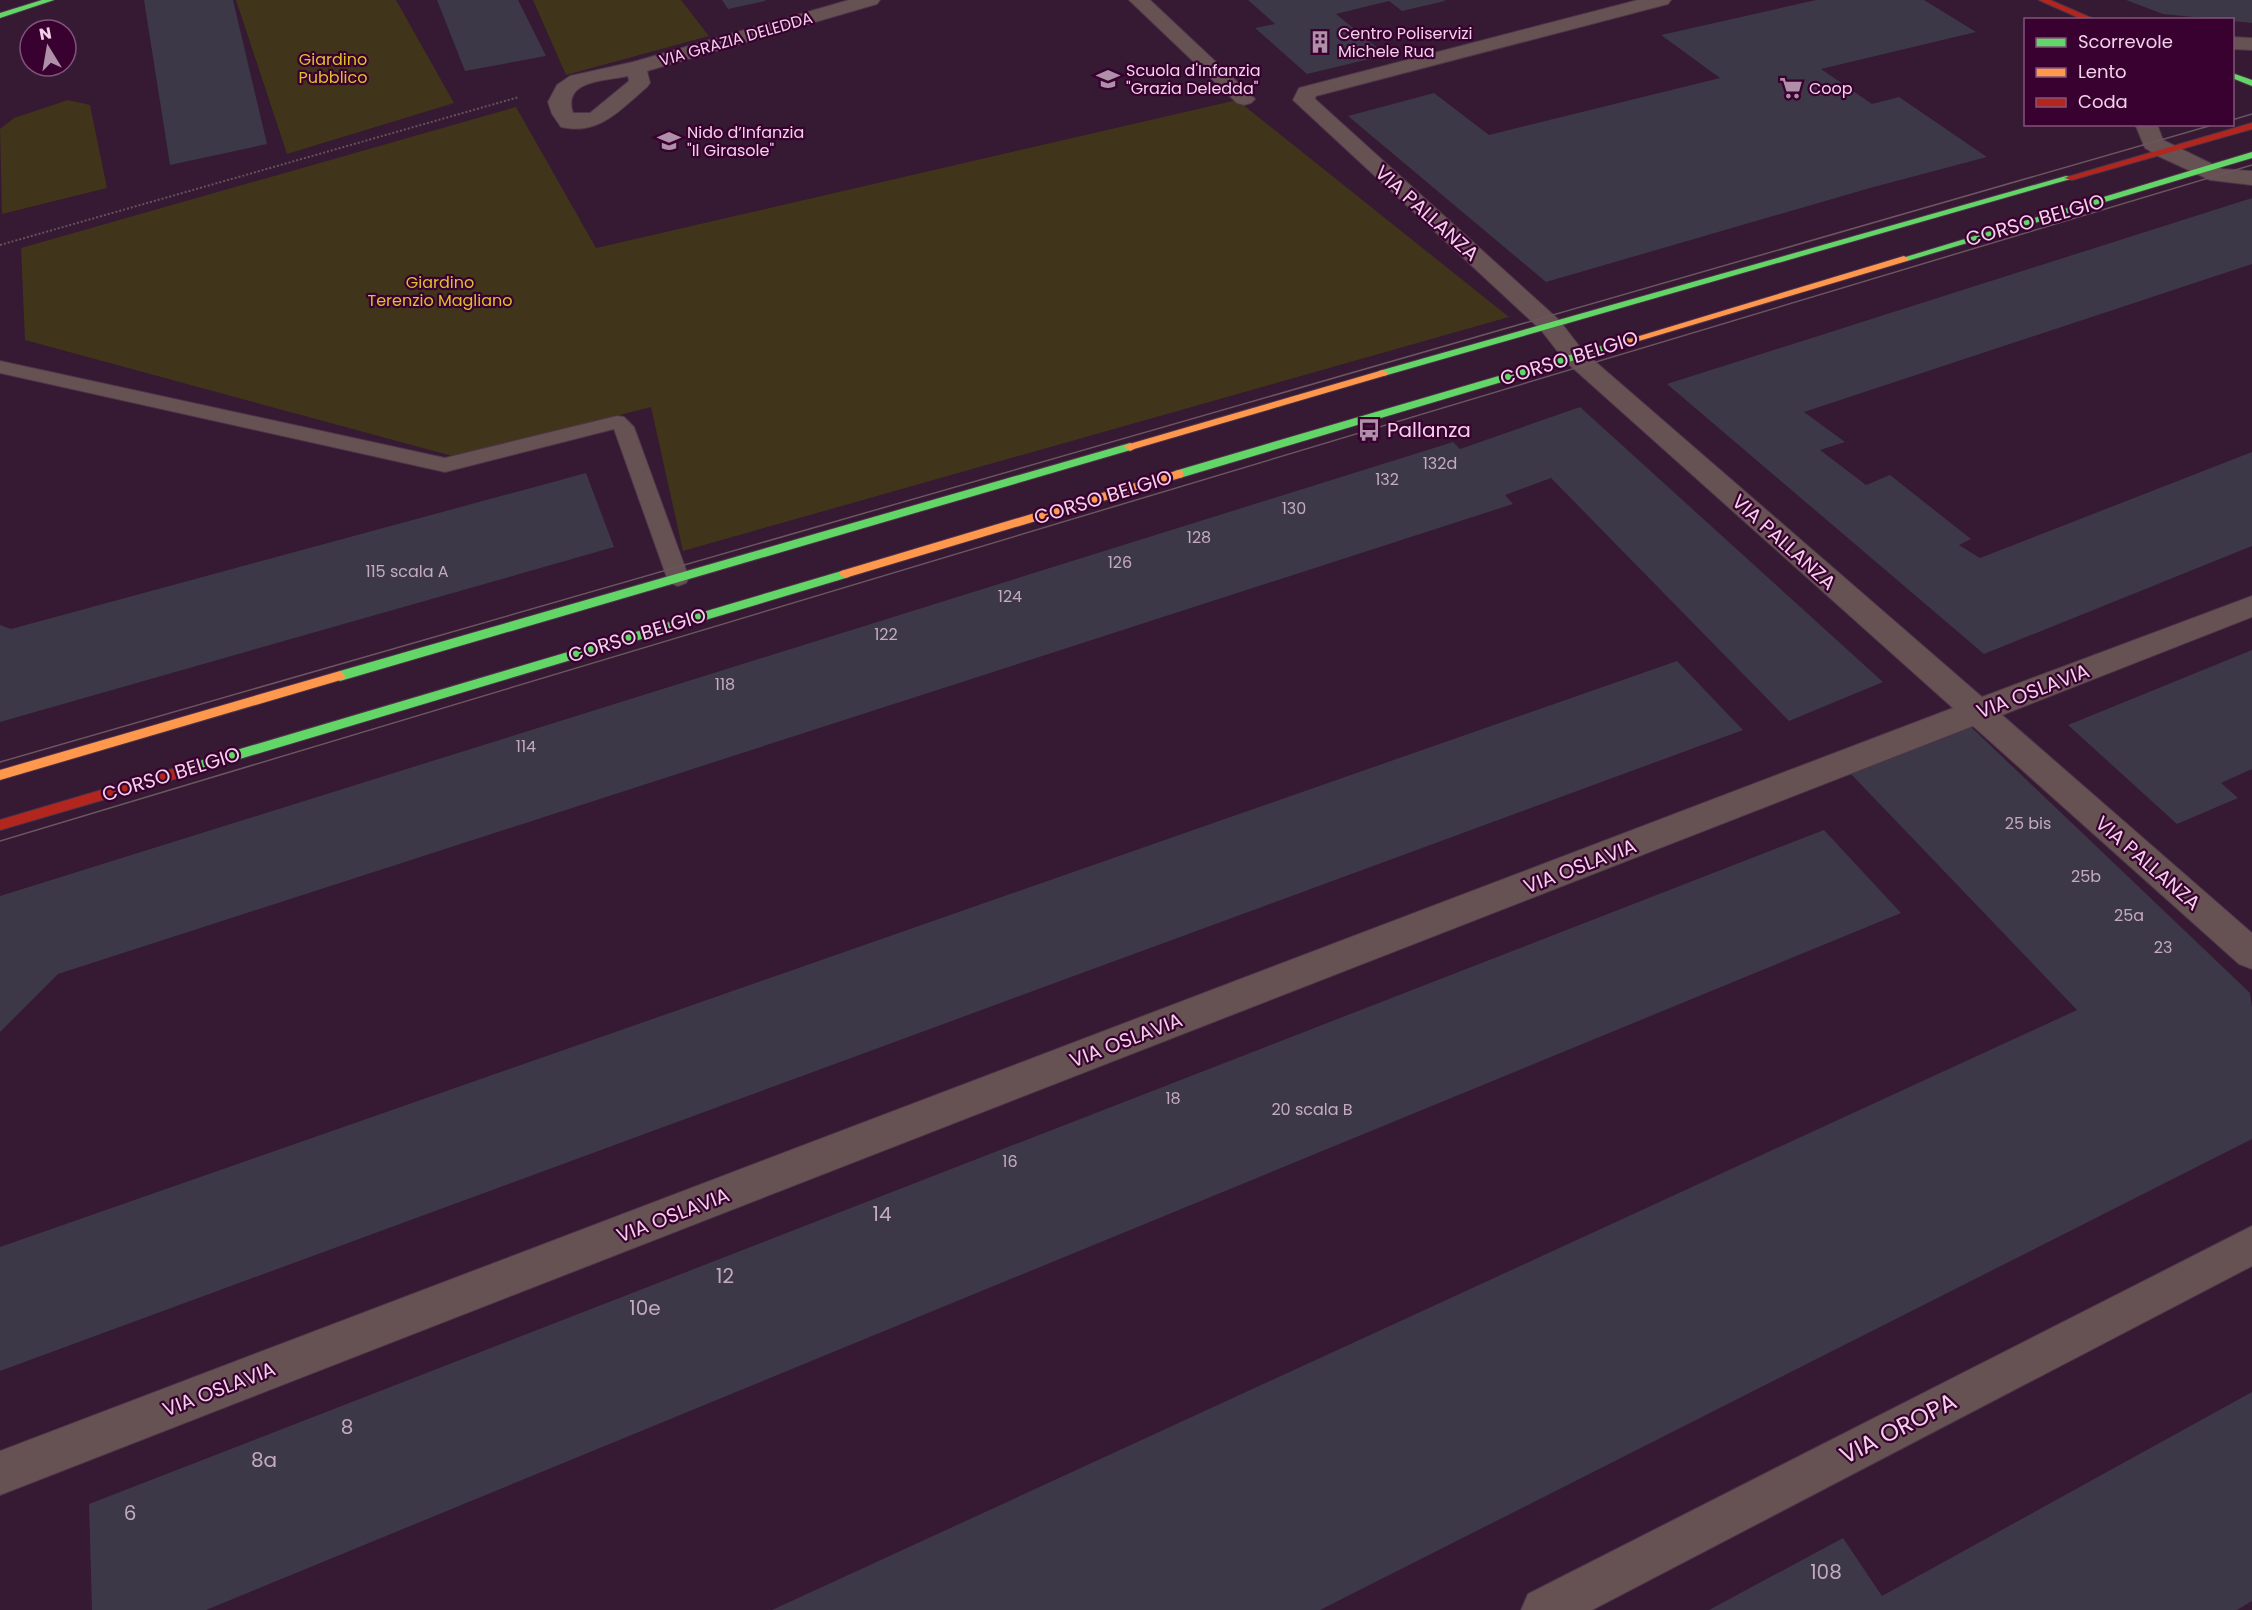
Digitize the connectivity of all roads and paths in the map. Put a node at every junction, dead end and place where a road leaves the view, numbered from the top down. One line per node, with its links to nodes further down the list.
1 (50, 0): 6 (main road)
2 (870, 0): 10 (street, VIA GRAZIA DELEDDA)
3 (1139, 0): 14 (street)
4 (1661, 0): 22 (street, VIA PALLANZA)
5 (2043, 0): 7 (main road)
6 (0, 16)
7 (2087, 18)
8 (2234, 42): 9 (street)
9 (2252, 44)
10 (636, 68): 13 (street, VIA GRAZIA DELEDDA); 13 (street, VIA GRAZIA DELEDDA)
11 (2234, 76): 12 (main road)
12 (2252, 83)
13 (564, 89): 21 (path)
14 (1244, 99)
15 (2147, 126): 17 (street)
16 (2252, 126): 17 (main road, CORSO BELGIO)
17 (2166, 151): 19 (street); 22 (main road, CORSO BELGIO)
18 (2252, 155): 19 (main road, CORSO BELGIO)
19 (2206, 170): 20 (street); 23 (main road, CORSO BELGIO)
20 (2252, 178)
21 (0, 245)
22 (1550, 325): 23 (street, VIA PALLANZA); 25 (main road, CORSO BELGIO)
23 (1574, 356): 27 (street, VIA PALLANZA); 29 (main road, CORSO BELGIO)
24 (0, 367): 25 (lane)
25 (678, 578): 28 (main road, CORSO BELGIO)
26 (2252, 606): 27 (street, VIA OSLAVIA)
27 (1977, 713): 30 (street, VIA PALLANZA); 32 (street, VIA OSLAVIA)
28 (0, 775)
29 (0, 825)
30 (2252, 954)
31 (2252, 1245): 33 (street, VIA OROPA)
32 (0, 1473)
33 (1544, 1610)

